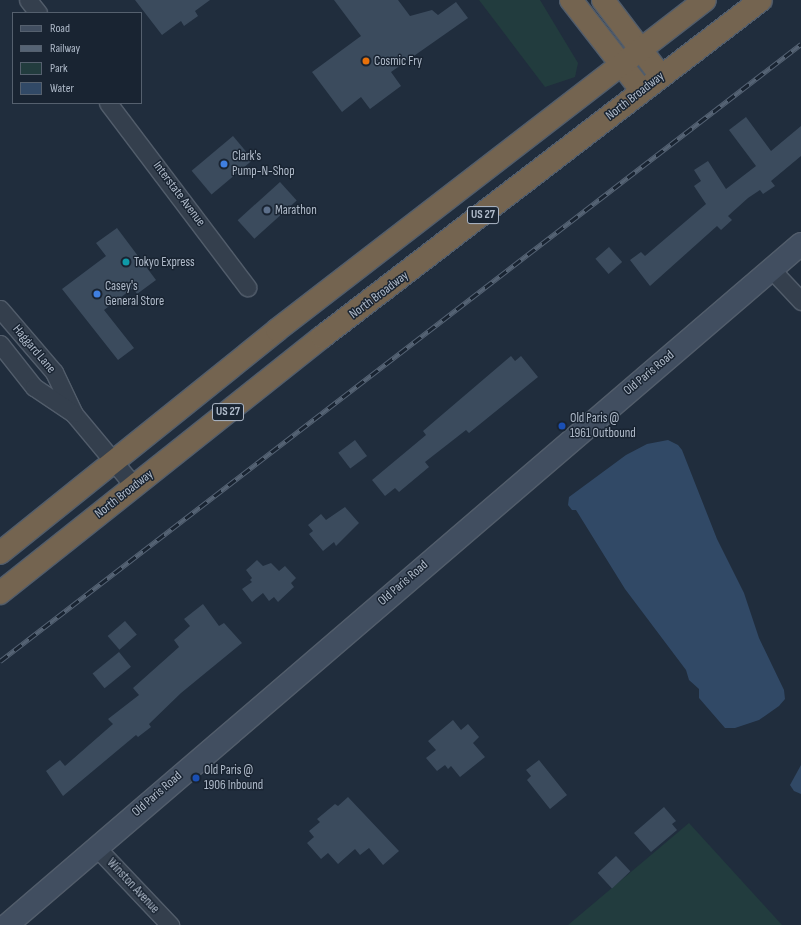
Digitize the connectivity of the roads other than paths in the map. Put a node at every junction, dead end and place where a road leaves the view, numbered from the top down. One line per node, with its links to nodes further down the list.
1 (28, 0): 6 (street)
2 (571, 0): 8 (highway)
3 (603, 0): 7 (highway)
4 (705, 0): 7 (highway, US 27)
5 (761, 0): 9 (highway, North Broadway / US 27)
6 (37, 12)
7 (640, 50): 8 (highway, US 27); 9 (highway)
8 (621, 65): 10 (highway); 19 (highway, US 27)
9 (661, 76): 10 (highway, North Broadway / US 27)
10 (642, 91): 20 (highway, North Broadway / US 27)
11 (109, 104): 14 (street, Interstate Avenue)
12 (801, 244): 13 (street, Old Paris Road)
13 (771, 269): 15 (street); 23 (street, Old Paris Road)
14 (247, 287)
15 (801, 301)
16 (0, 309): 18 (street, Haggard Lane)
17 (0, 344): 18 (street, Haggard Lane)
18 (74, 414): 19 (street, Haggard Lane)
19 (114, 461): 20 (street, Haggard Lane); 21 (highway, US 27)
20 (134, 486): 22 (highway, North Broadway / US 27)
21 (0, 553)
22 (0, 593)
23 (96, 847): 24 (street, Old Paris Road); 25 (street, Winston Avenue)
24 (7, 925)
25 (170, 925)

